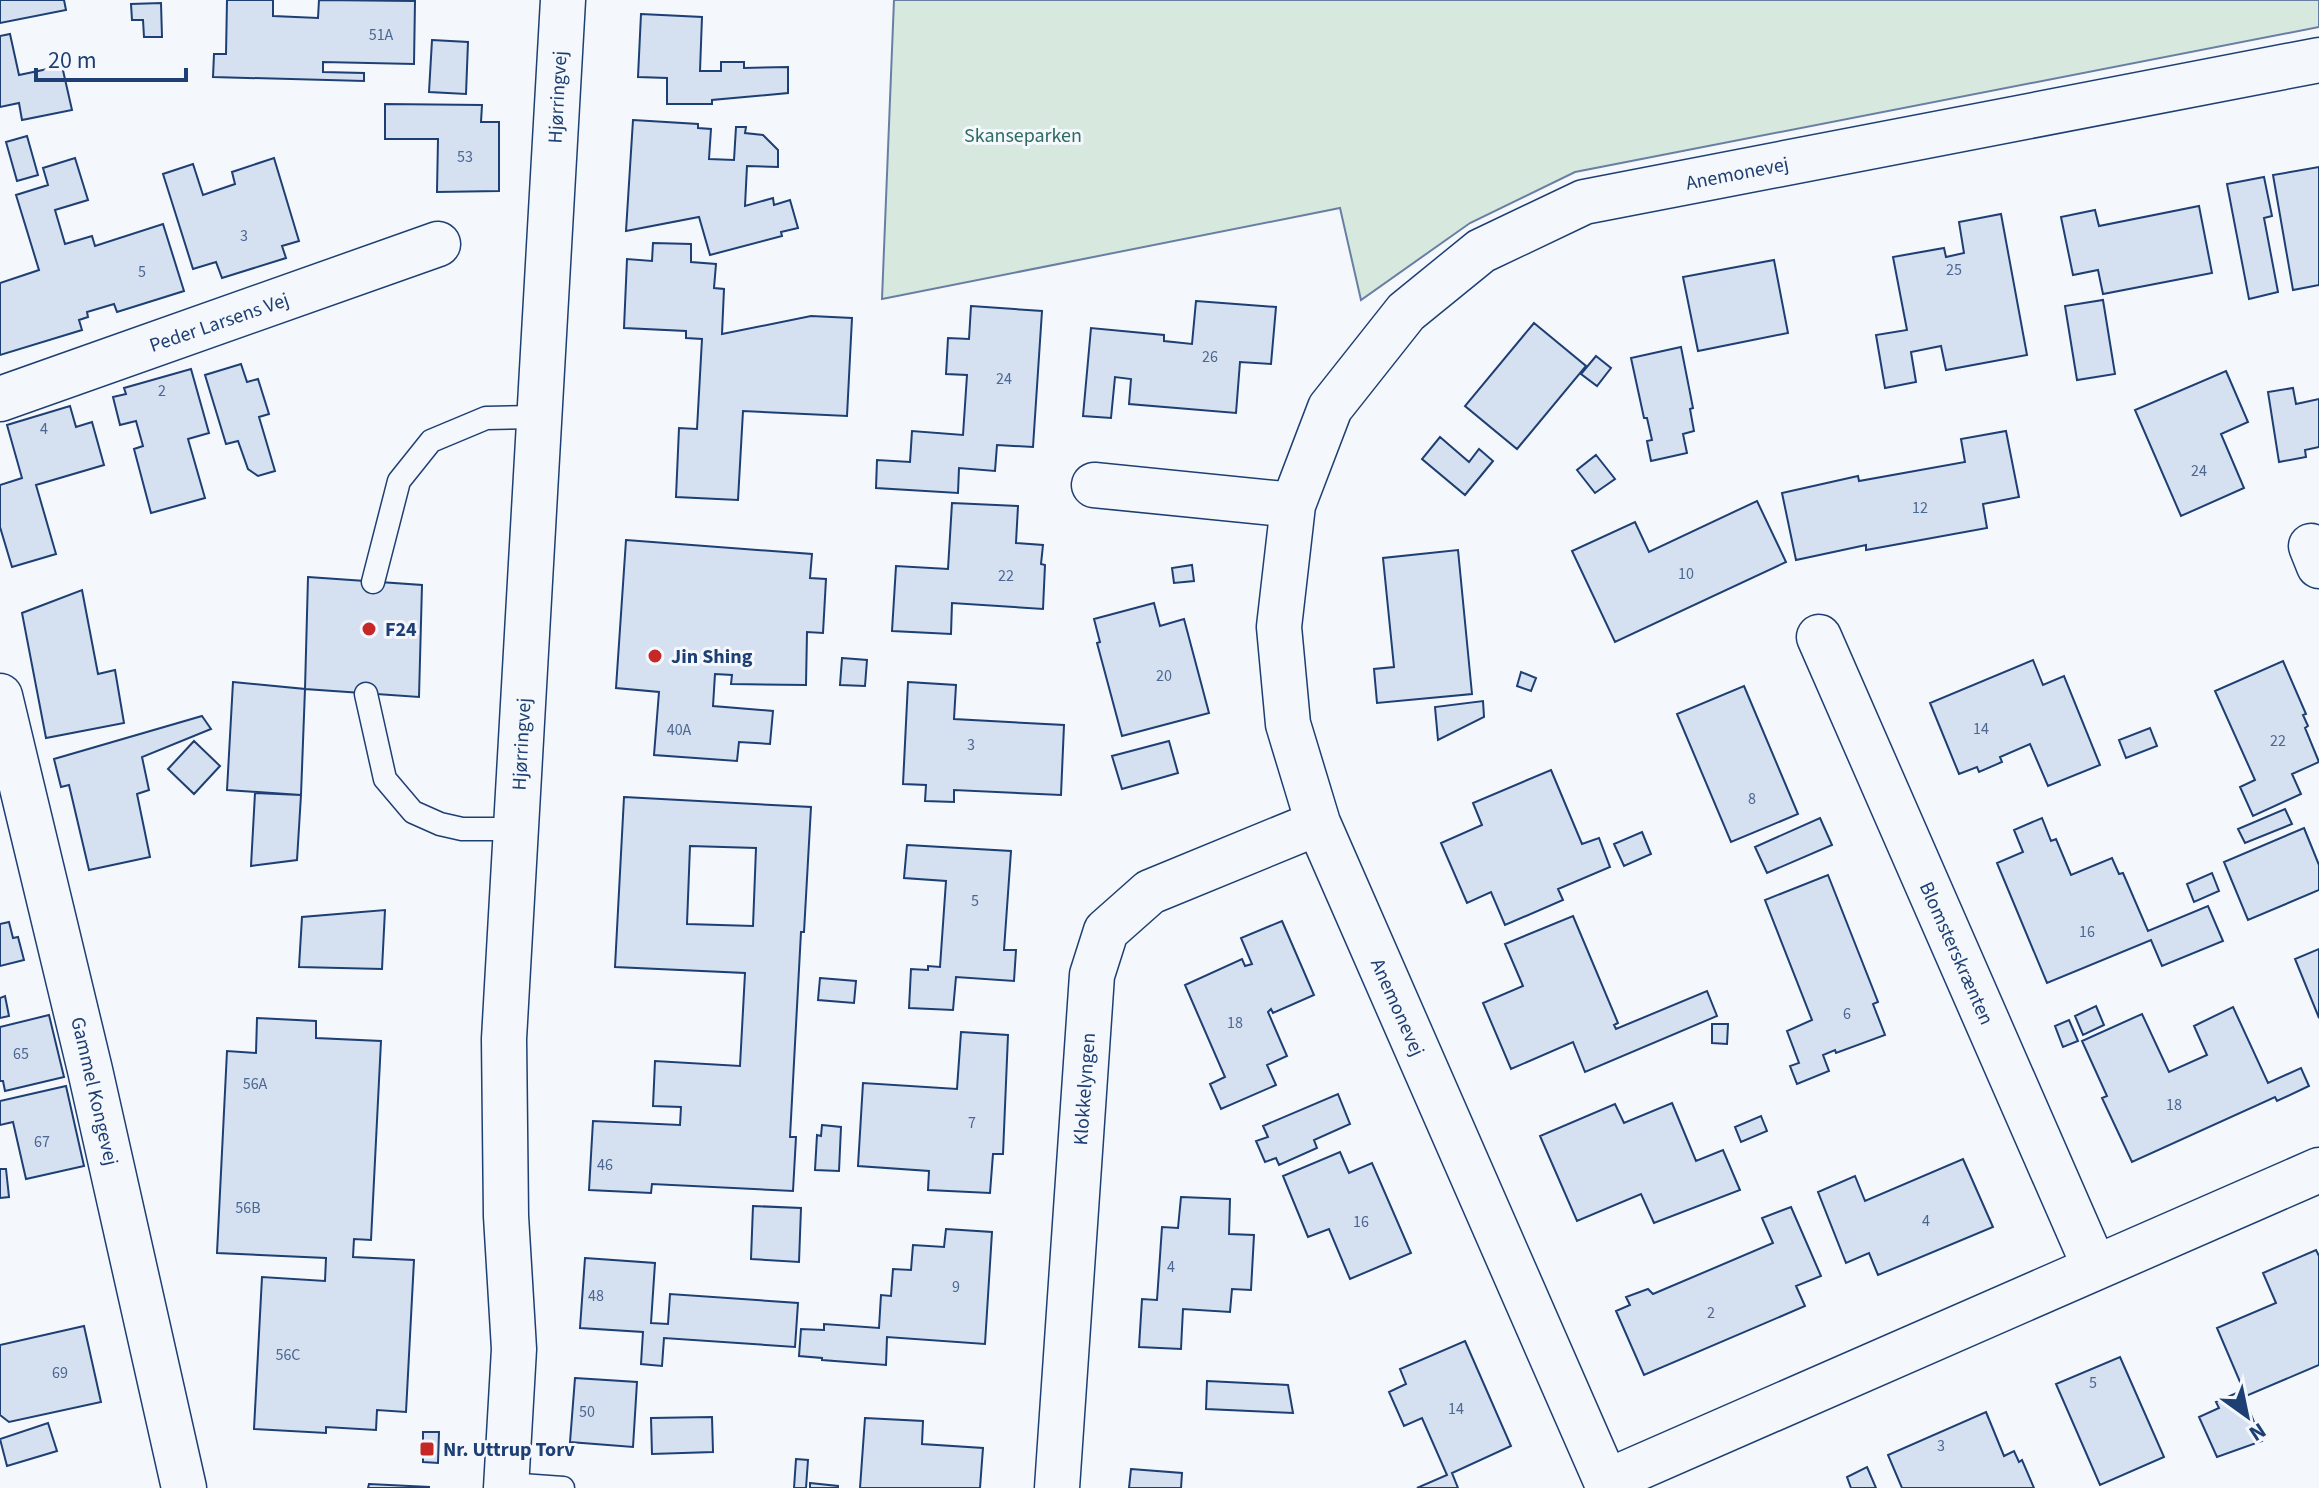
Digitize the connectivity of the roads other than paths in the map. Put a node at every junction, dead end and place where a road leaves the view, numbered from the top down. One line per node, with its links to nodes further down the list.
1 (563, 0): 5 (street, Hjørringvej)
2 (2319, 60): 7 (street, Anemonevej)
3 (438, 244): 4 (street, Peder Larsens Vej)
4 (0, 399)
5 (539, 417): 8 (lane); 13 (street, Hjørringvej)
6 (1094, 485): 7 (street)
7 (1293, 505): 12 (street, Anemonevej)
8 (373, 582)
9 (1819, 637): 15 (street, Blomsterskrænten)
10 (366, 694): 13 (lane)
11 (0, 696): 18 (street, Gammel Kongevej)
12 (1318, 823): 16 (street, Anemonevej); 20 (street, Klokkelyngen)
13 (517, 829): 17 (street, Hjørringvej)
14 (2319, 1170): 15 (street)
15 (2095, 1268): 16 (street)
16 (1608, 1485)
17 (506, 1486): 19 (lane)
18 (184, 1488)
19 (563, 1488)
20 (1057, 1488)

